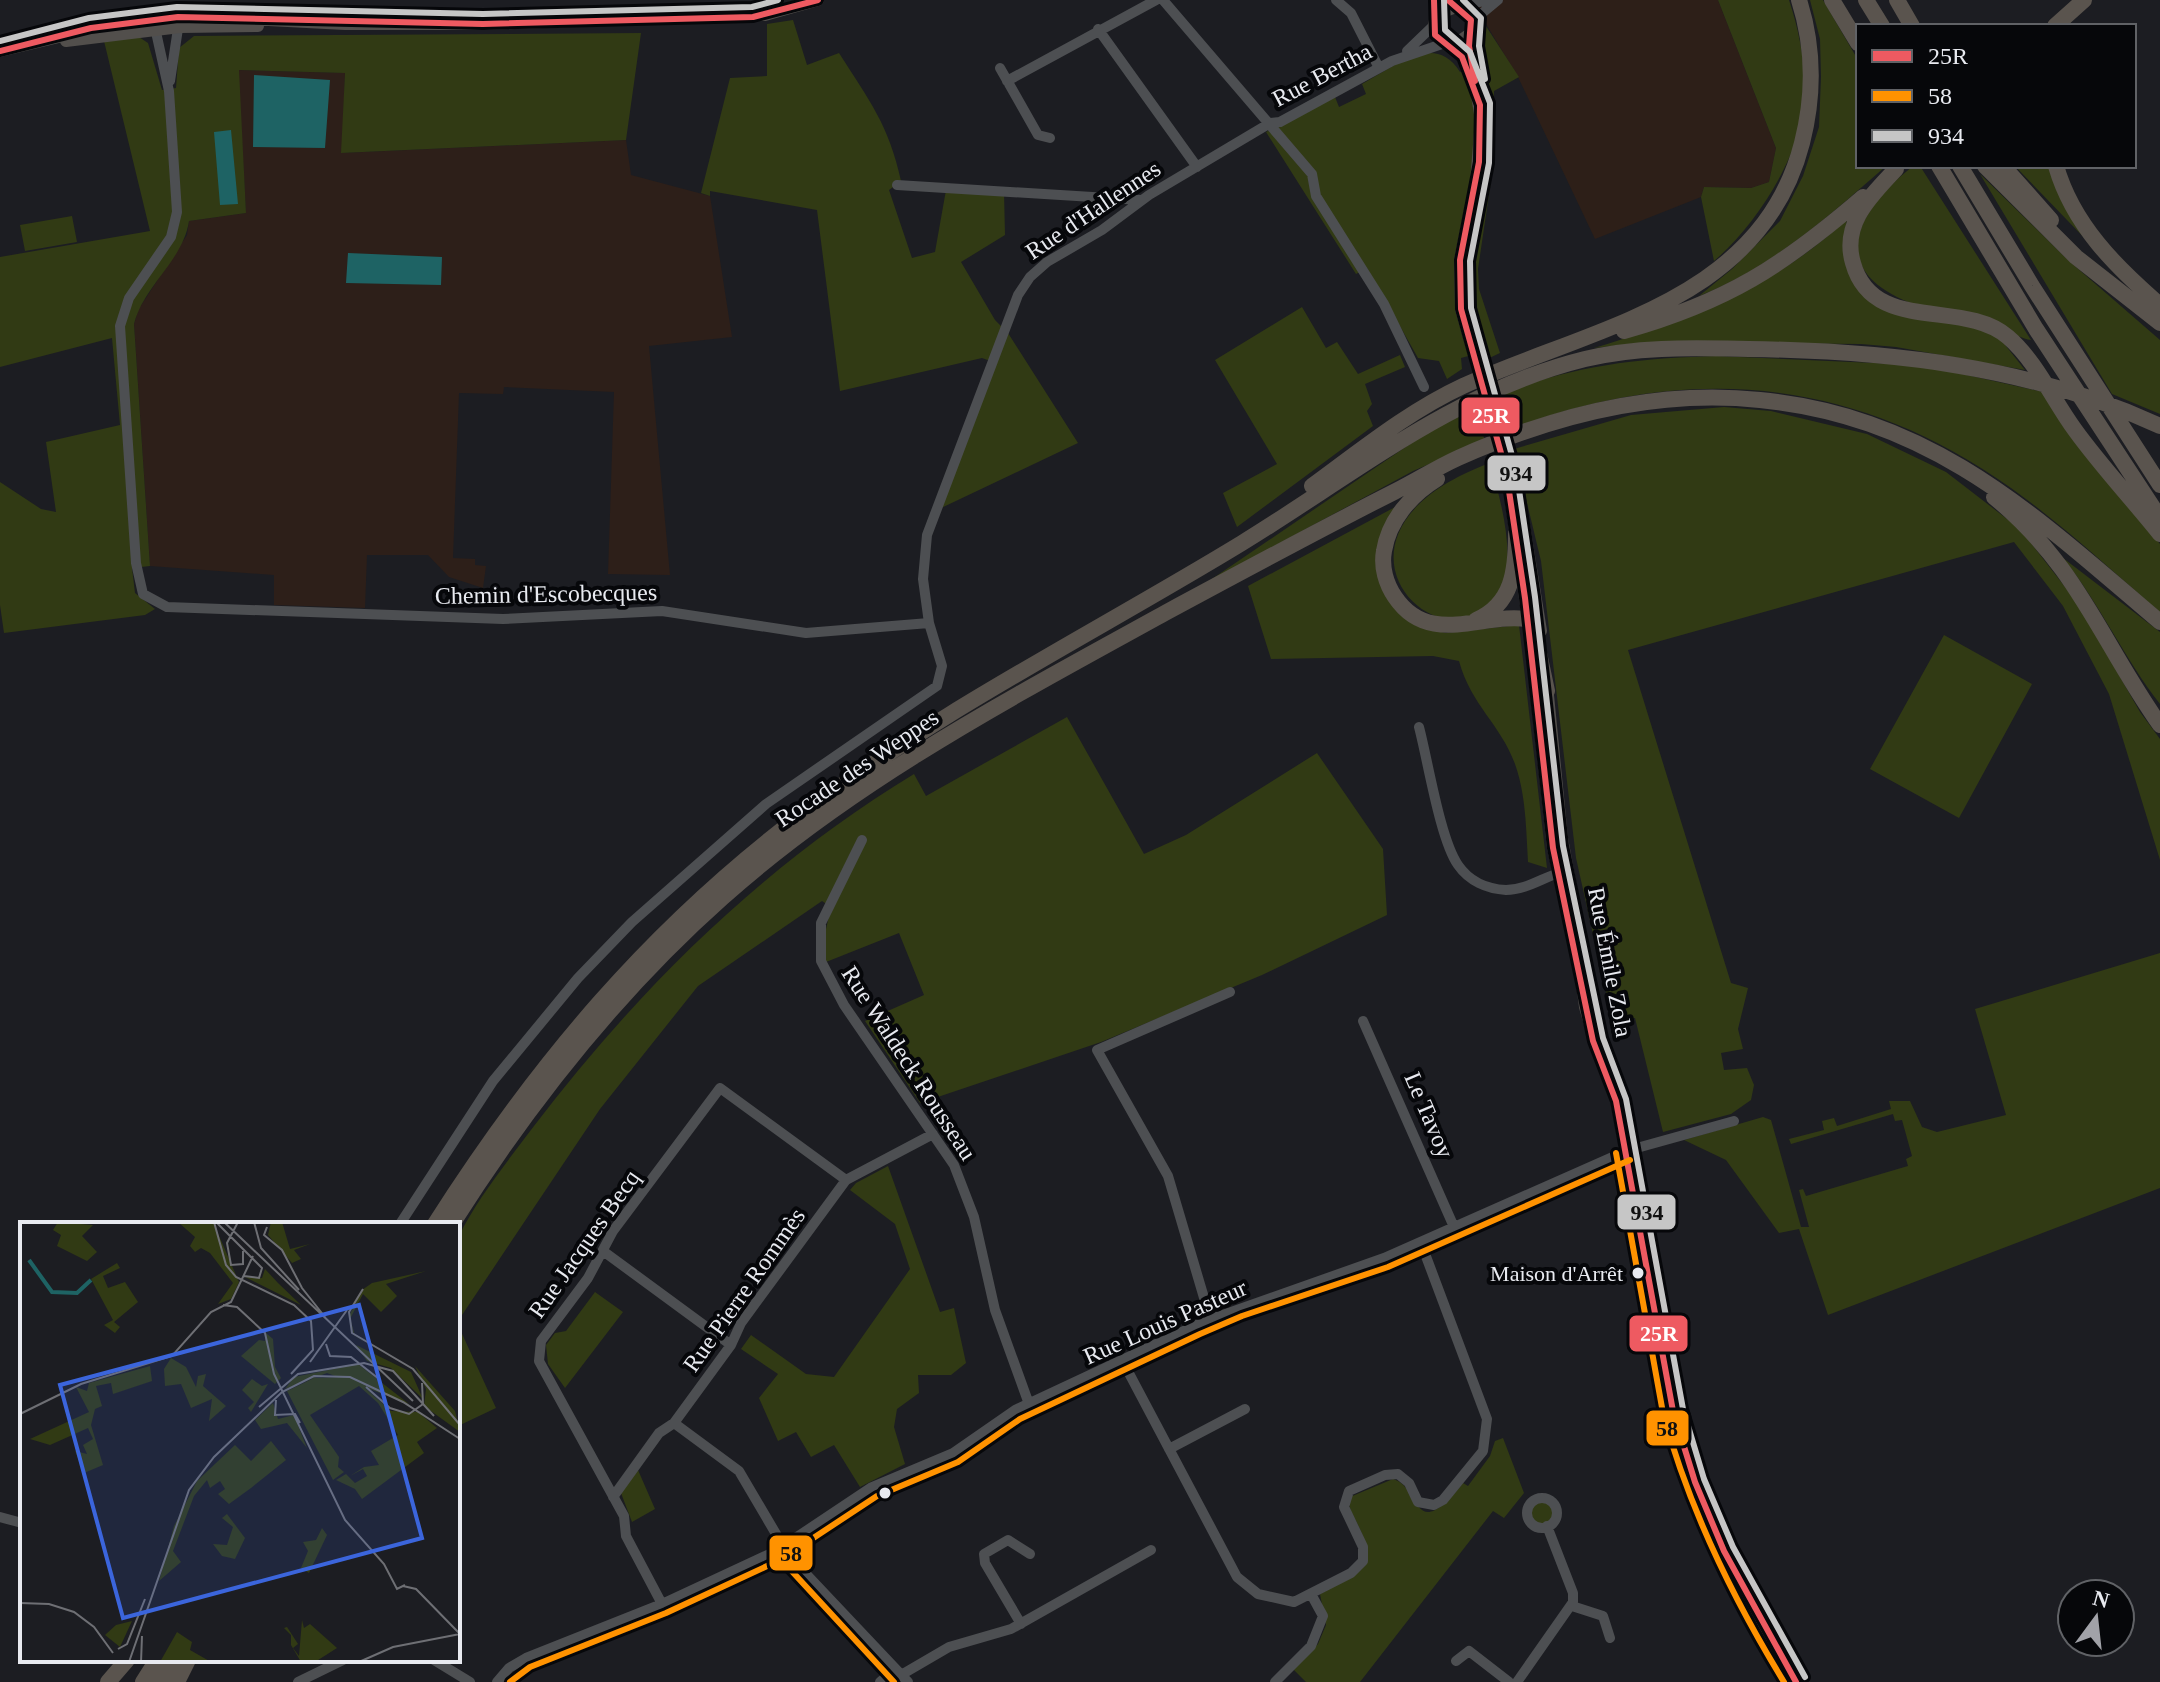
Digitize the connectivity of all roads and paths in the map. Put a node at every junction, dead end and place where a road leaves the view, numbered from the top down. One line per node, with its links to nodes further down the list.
1 (818, 0): 16 (main road)
2 (1156, 0): 24 (street)
3 (1163, 0): 35 (street)
4 (1336, 0): 31 (street)
5 (1434, 0): 17 (main road)
6 (1487, 0): 15 (street)
7 (1498, 0): 25 (street)
8 (1799, 0): 48 (highway)
9 (1832, 0): 26 (highway)
10 (1843, 0): 19 (highway)
11 (1866, 0): 20 (highway)
12 (1900, 0): 21 (highway)
13 (2084, 0): 22 (highway)
14 (2094, 0): 23 (highway)
15 (1454, 5): 17 (main road); 25 (main road)
16 (179, 22): 18 (main road); 34 (street)
17 (1434, 22): 27 (main road); 29 (street, Rue Bertha)
18 (154, 24): 28 (main road); 34 (street)
19 (1857, 24)
20 (1881, 24)
21 (1910, 24)
22 (2057, 24)
23 (2077, 24)
24 (1098, 29): 32 (street); 37 (street)
25 (1471, 32): 27 (main road); 33 (main road)
26 (1856, 40)
27 (1448, 44): 29 (street, Rue Bertha); 33 (main road)
28 (0, 52)
29 (1392, 61): 31 (street, Rue Bertha)
30 (1000, 68): 32 (street)
31 (1379, 68): 35 (street, Rue Bertha)
32 (1007, 81): 36 (street)
33 (1476, 85): 53 (main road)
34 (169, 91): 61 (street, Chemin d'Escobecques)
35 (1270, 123): 37 (street, Rue d'Hallennes); 49 (street)
36 (1050, 138)
37 (1197, 167): 45 (street, Rue d'Hallennes)
38 (1898, 168): 48 (highway); 57 (highway)
39 (1940, 168): 55 (highway)
40 (1961, 168): 54 (highway)
41 (1987, 168): 47 (highway)
42 (2005, 168): 47 (highway)
43 (2057, 168): 46 (highway)
44 (897, 185): 45 (street)
45 (1141, 200): 61 (street, Rue d'Hallennes)
46 (2160, 305)
47 (2160, 323)
48 (1553, 350): 58 (highway)
49 (1424, 387)
50 (2160, 426): 58 (highway)
51 (1894, 435): 52 (highway); 60 (highway); 64 (highway)
52 (1510, 439): 62 (highway); 76 (highway, Rocade des Weppes)
53 (1506, 471): 56 (main road); 63 (main road, Rue Émile Zola)
54 (2160, 485)
55 (2160, 518)
56 (1516, 534): 59 (main road); 62 (highway)
57 (2160, 534)
58 (1180, 579): 75 (highway, Rocade des Weppes)
59 (1528, 618): 62 (highway); 63 (highway)
60 (2160, 622)
61 (929, 623): 74 (street)
62 (1459, 626)
63 (1544, 696): 67 (main road, Rue Émile Zola)
64 (2160, 725)
65 (1419, 727): 67 (street)
66 (862, 840): 71 (street, Rue Waldeck Rousseau)
67 (1563, 871): 72 (main road, Rue Émile Zola)
68 (1230, 992): 80 (street)
69 (1363, 1021): 77 (street, Le Tavoy)
70 (1734, 1121): 72 (street, Rue Louis Pasteur)
71 (933, 1134): 73 (street, Rue Pierre Rommès); 83 (street, Rue Waldeck Rousseau)
72 (1626, 1151): 77 (street, Rue Louis Pasteur); 118 (main road)
73 (846, 1180): 79 (street, Rue Jacques Becq); 81 (street, Rue Pierre Rommès)
74 (401, 1222)
75 (436, 1222)
76 (453, 1222)
77 (1454, 1227): 78 (street, Rue Louis Pasteur)
78 (1421, 1243): 80 (street, Rue Louis Pasteur); 94 (street)
79 (603, 1251): 81 (street); 87 (street, Rue Jacques Becq)
80 (1210, 1318): 82 (street, Rue Louis Pasteur)
81 (731, 1345): 85 (street, Rue Pierre Rommès)
82 (1122, 1360): 83 (street, Rue Louis Pasteur); 86 (street)
83 (1029, 1404): 91 (street, Rue Louis Pasteur)
84 (1245, 1409): 86 (street)
85 (674, 1423): 87 (street, Rue Pierre Rommès); 91 (street)
86 (1169, 1449): 94 (street)
87 (613, 1497): 95 (street, Rue Jacques Becq)
88 (0, 1517): 89 (street)
89 (20, 1522)
90 (1547, 1526): 96 (street)
91 (783, 1547): 95 (street, Rue Louis Pasteur); 106 (street)
92 (1151, 1550): 97 (street)
93 (1030, 1554): 97 (street)
94 (1311, 1594): 115 (street)
95 (662, 1604): 113 (street, Rue Louis Pasteur)
96 (1572, 1606): 98 (street); 117 (street)
97 (1021, 1624): 106 (street)
98 (1610, 1638)
99 (1456, 1661): 116 (street)
100 (125, 1662): 107 (highway)
101 (156, 1662): 108 (highway)
102 (173, 1662): 109 (highway)
103 (187, 1662): 110 (highway)
104 (339, 1662): 111 (street)
105 (437, 1662): 112 (street)
106 (901, 1675): 114 (street)
107 (108, 1682)
108 (143, 1682)
109 (160, 1682)
110 (177, 1682)
111 (298, 1682)
112 (470, 1682)
113 (497, 1682)
114 (880, 1682)
115 (1275, 1682)
116 (1509, 1682)
117 (1517, 1682)
118 (1796, 1682)

